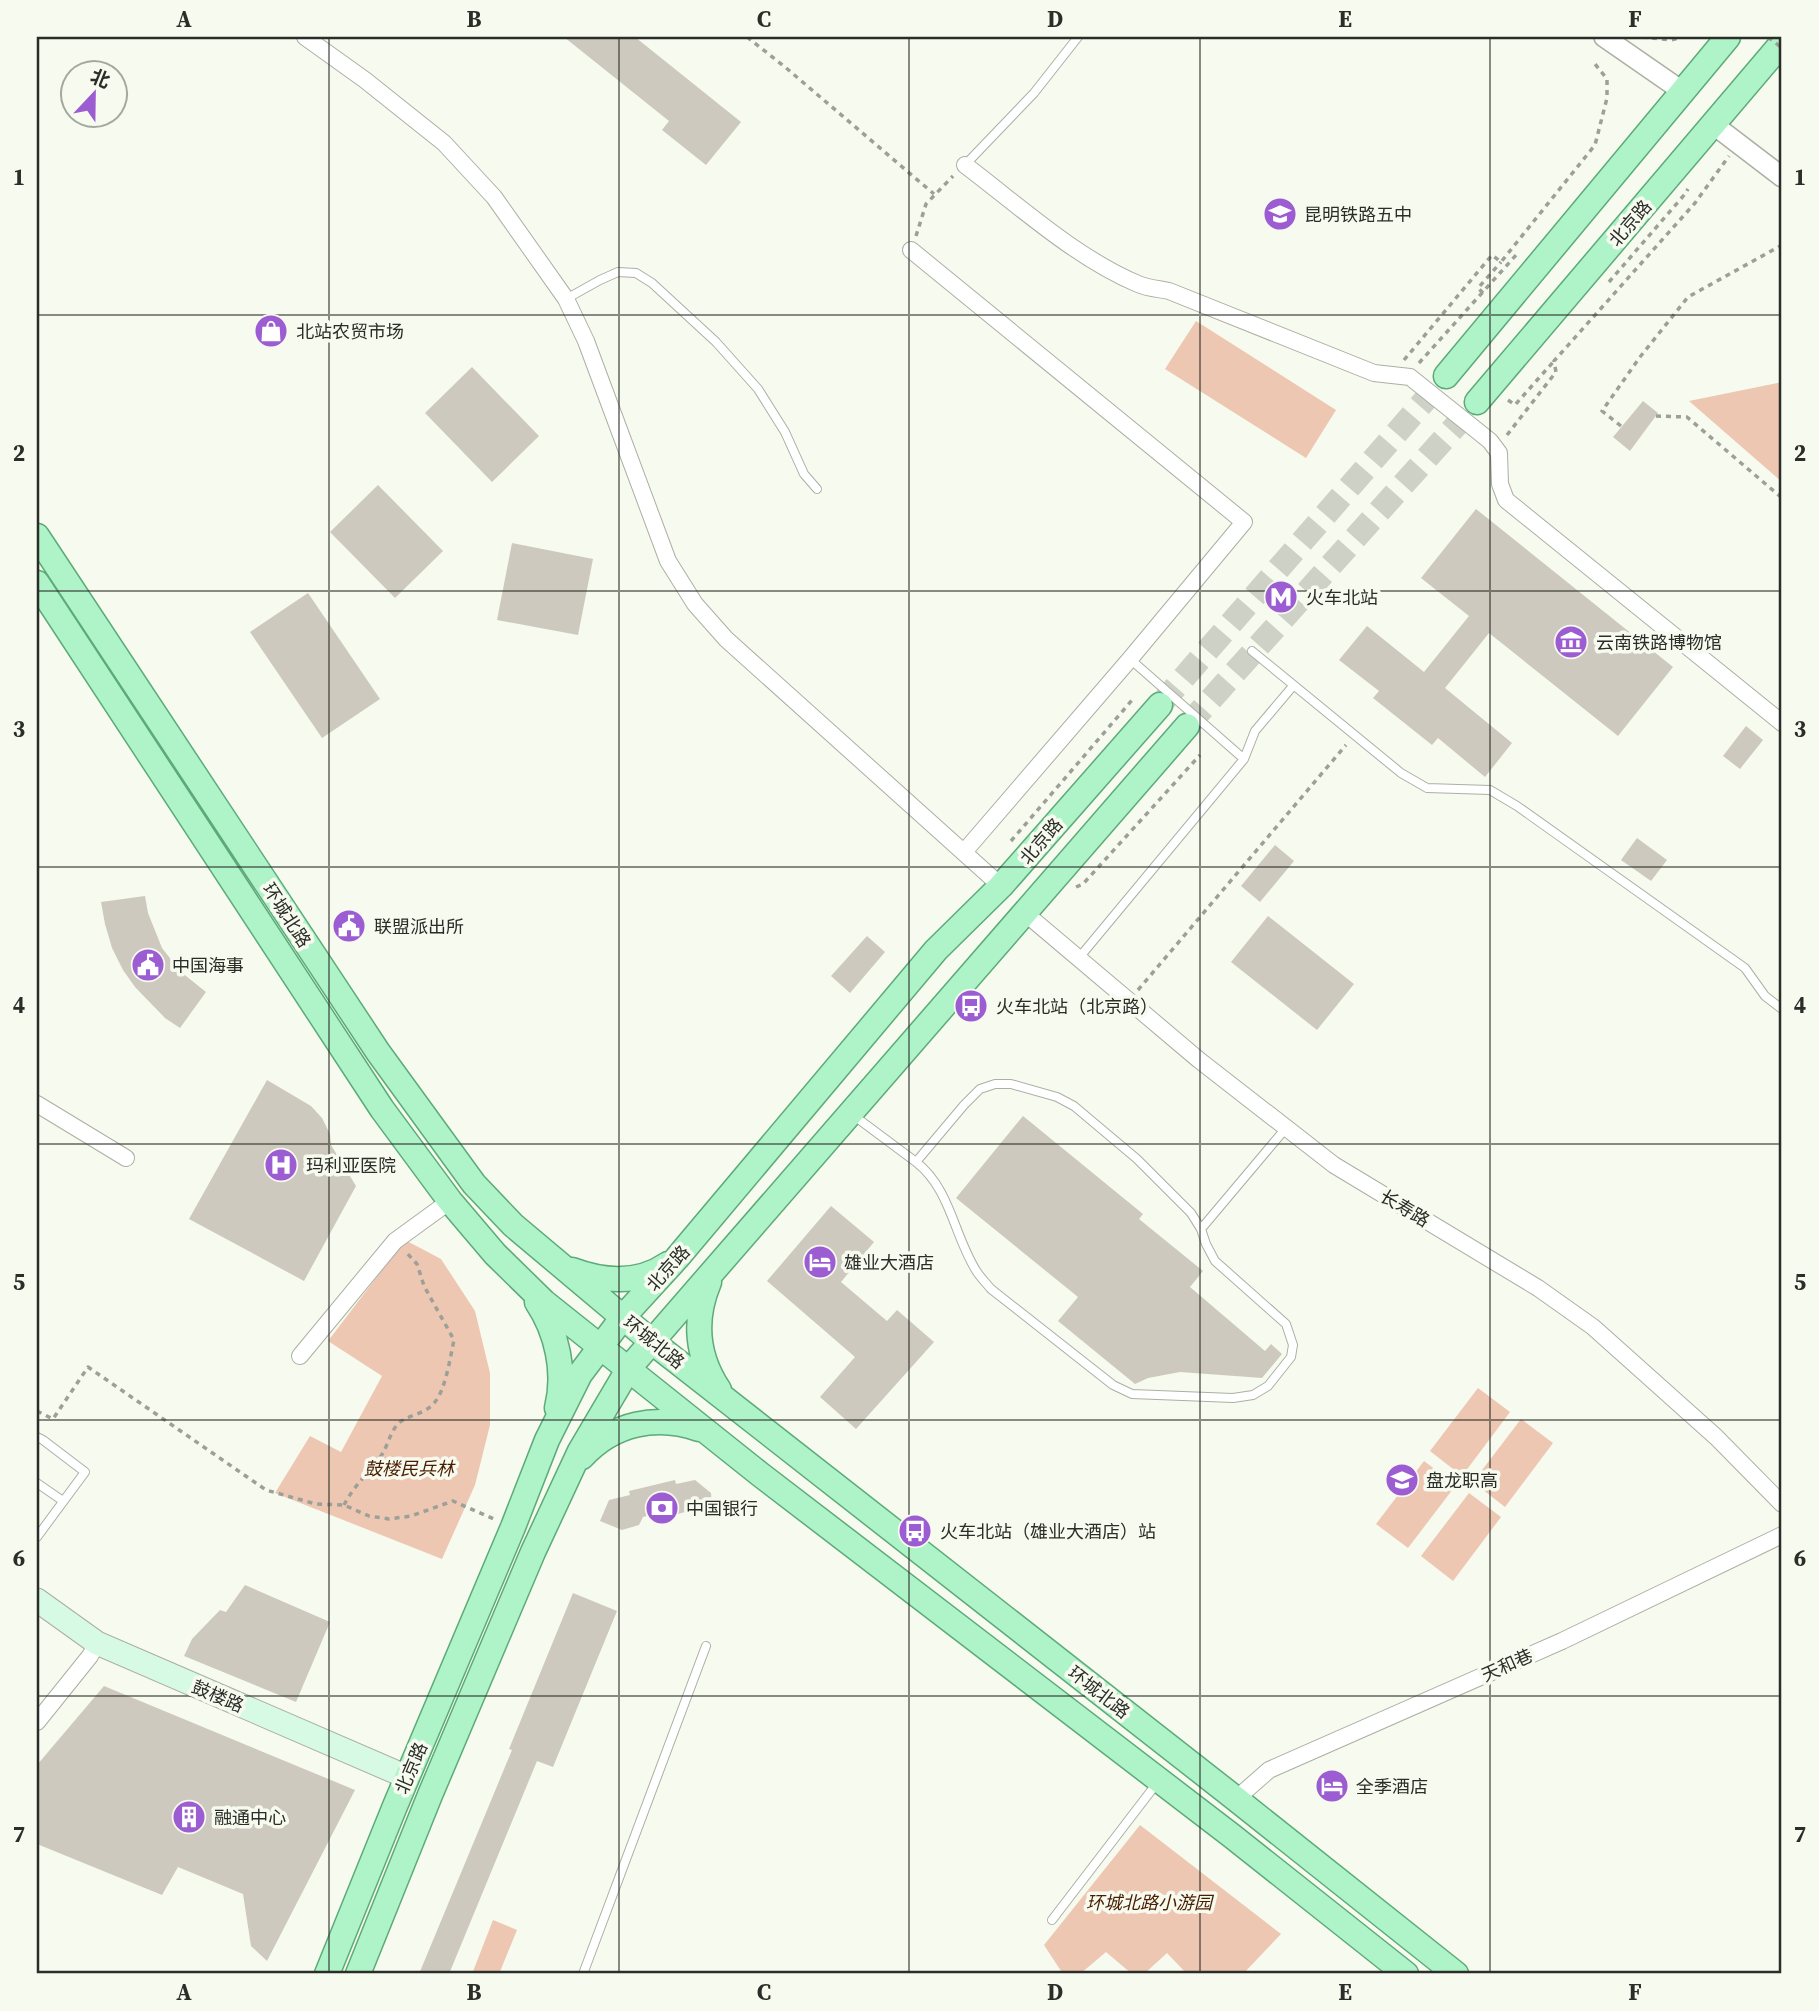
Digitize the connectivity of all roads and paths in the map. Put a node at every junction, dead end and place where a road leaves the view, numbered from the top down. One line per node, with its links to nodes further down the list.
1 (304, 37): 21 (street)
2 (747, 37): 16 (path)
3 (1078, 37): 14 (lane)
4 (1604, 37): 11 (street)
5 (1642, 37): 6 (path)
6 (1682, 37)
7 (1727, 37): 11 (main road)
8 (1768, 37): 9 (path, bridge)
9 (1782, 46): 12 (main road, 北京路)
10 (1595, 64): 19 (path)
11 (1682, 91): 24 (main road)
12 (1714, 125): 13 (street); 26 (main road, 北京路)
13 (1738, 143): 15 (street); 22 (path)
14 (965, 165): 16 (path); 23 (street)
15 (1782, 177)
16 (934, 194): 18 (path)
17 (1782, 245): 28 (path)
18 (911, 250): 35 (street)
19 (1501, 262): 20 (path); 23 (path)
20 (1483, 293)
21 (566, 299): 30 (lane); 42 (street)
22 (1555, 361): 25 (path); 29 (path)
23 (1399, 376): 29 (street)
24 (1446, 376)
25 (1508, 400)
26 (1478, 402)
27 (1656, 416): 31 (path)
28 (1621, 426)
29 (1499, 453): 38 (street)
30 (817, 489)
31 (1782, 498)
32 (37, 536): 57 (main road, 环城北路)
33 (37, 583): 53 (main road, 环城北路)
34 (1252, 651): 36 (lane)
35 (1130, 659): 41 (lane); 42 (street)
36 (1293, 686): 40 (lane); 41 (lane)
37 (1160, 705): 43 (main road, 北京路)
38 (1782, 723)
39 (1187, 726): 44 (main road, 北京路)
40 (1354, 736): 46 (path); 47 (lane)
41 (1244, 760): 45 (lane)
42 (964, 852): 43 (street)
43 (1001, 886): 56 (main road, 北京路)
44 (1025, 913): 45 (street, 长寿路); 49 (main road, 北京路)
45 (1078, 958): 46 (street, 长寿路)
46 (1128, 1001): 50 (street, 长寿路)
47 (1782, 1009)
48 (37, 1104): 51 (street)
49 (851, 1113): 52 (lane); 58 (main road, 北京路)
50 (1286, 1128): 54 (lane); 73 (street, 长寿路)
51 (126, 1158)
52 (916, 1163): 54 (lane); 54 (lane)
53 (450, 1201): 55 (street); 59 (main road, 环城北路)
54 (1201, 1229)
55 (395, 1241): 63 (street); 74 (path)
56 (677, 1258): 57 (main road); 60 (main road, 北京路)
57 (560, 1265): 60 (main road, 环城北路)
58 (713, 1273): 61 (main road, 北京路); 65 (main road)
59 (518, 1276): 62 (main road, 环城北路); 69 (main road)
60 (623, 1317): 61 (main road, 环城北路); 62 (main road, 北京路)
61 (651, 1341): 64 (main road, 北京路); 65 (main road, 环城北路)
62 (600, 1346): 64 (main road, 环城北路); 69 (main road, 北京路)
63 (300, 1356)
64 (629, 1368): 68 (main road, 环城北路); 70 (main road, 北京路)
65 (729, 1402): 85 (main road, 环城北路)
66 (37, 1411): 74 (path)
67 (37, 1437): 72 (lane)
68 (715, 1437): 70 (main road); 83 (main road, 环城北路)
69 (547, 1440): 75 (main road, 北京路)
70 (569, 1474): 88 (main road, 北京路)
71 (37, 1483): 72 (lane)
72 (63, 1501): 76 (lane)
73 (1782, 1504)
74 (344, 1505): 75 (path)
75 (513, 1527): 84 (main road, 北京路)
76 (39, 1530)
77 (1782, 1535): 85 (street, 天和巷)
78 (37, 1600): 81 (main road, 鼓楼路)
79 (37, 1617): 81 (main road, 鼓楼路)
80 (706, 1646): 89 (lane)
81 (94, 1649): 82 (street); 84 (main road, 鼓楼路)
82 (37, 1722)
83 (1159, 1780): 86 (lane); 90 (main road, 环城北路)
84 (404, 1784): 87 (main road, 北京路)
85 (1236, 1799): 91 (main road, 环城北路)
86 (1052, 1920)
87 (327, 1974)
88 (358, 1974)
89 (583, 1974)
90 (1406, 1974)
91 (1456, 1974)

